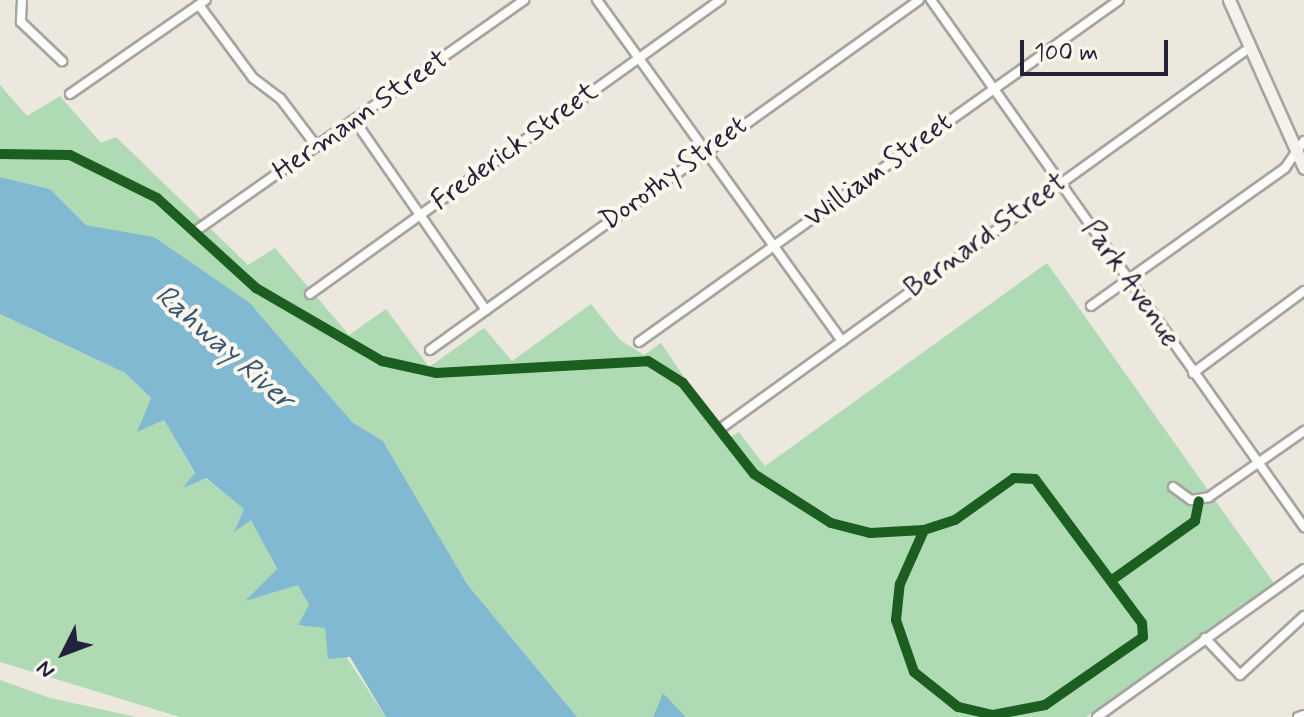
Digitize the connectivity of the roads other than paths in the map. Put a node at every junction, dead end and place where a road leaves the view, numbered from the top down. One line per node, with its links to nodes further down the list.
1 (22, 0): 12 (street)
2 (524, 0): 15 (street, Hermann Street)
3 (597, 0): 11 (street)
4 (720, 0): 11 (street, Frederick Street)
5 (919, 0): 18 (street, Dorothy Street)
6 (931, 0): 13 (street, Park Avenue)
7 (1119, 0): 13 (street, William Street)
8 (1229, 0): 10 (main road)
9 (202, 2): 14 (street); 17 (street)
10 (1249, 48): 19 (main road); 21 (street, Bernard Street)
11 (639, 58): 18 (street); 22 (street, Frederick Street)
12 (62, 61)
13 (992, 90): 21 (street, Park Avenue); 24 (street, William Street)
14 (70, 94)
15 (355, 121): 17 (street, Hermann Street); 22 (street)
16 (1304, 141): 19 (street)
17 (317, 147): 23 (street, Hermann Street)
18 (706, 151): 24 (street); 29 (street, Dorothy Street)
19 (1296, 152): 20 (main road); 25 (street)
20 (1304, 168)
21 (1058, 184): 25 (street, Park Avenue); 30 (street, Bernard Street)
22 (421, 215): 27 (street, Frederick Street); 29 (street)
23 (197, 230)
24 (775, 247): 30 (street); 31 (street, William Street)
25 (1128, 280): 28 (street); 33 (street, Park Avenue)
26 (1304, 291): 33 (street)
27 (310, 294)
28 (1091, 306)
29 (486, 310): 32 (street, Dorothy Street)
30 (842, 341): 34 (street, Bernard Street)
31 (639, 342)
32 (430, 350)
33 (1193, 373): 36 (street, Park Avenue)
34 (724, 426)
35 (1304, 431): 36 (street)
36 (1259, 463): 37 (street); 38 (street, Park Avenue)
37 (1173, 487)
38 (1304, 527)
39 (1303, 572): 41 (street)
40 (1304, 616): 41 (street)
41 (1205, 638): 42 (street)
42 (1103, 715)
43 (1304, 715): 44 (street)
44 (1298, 717)

